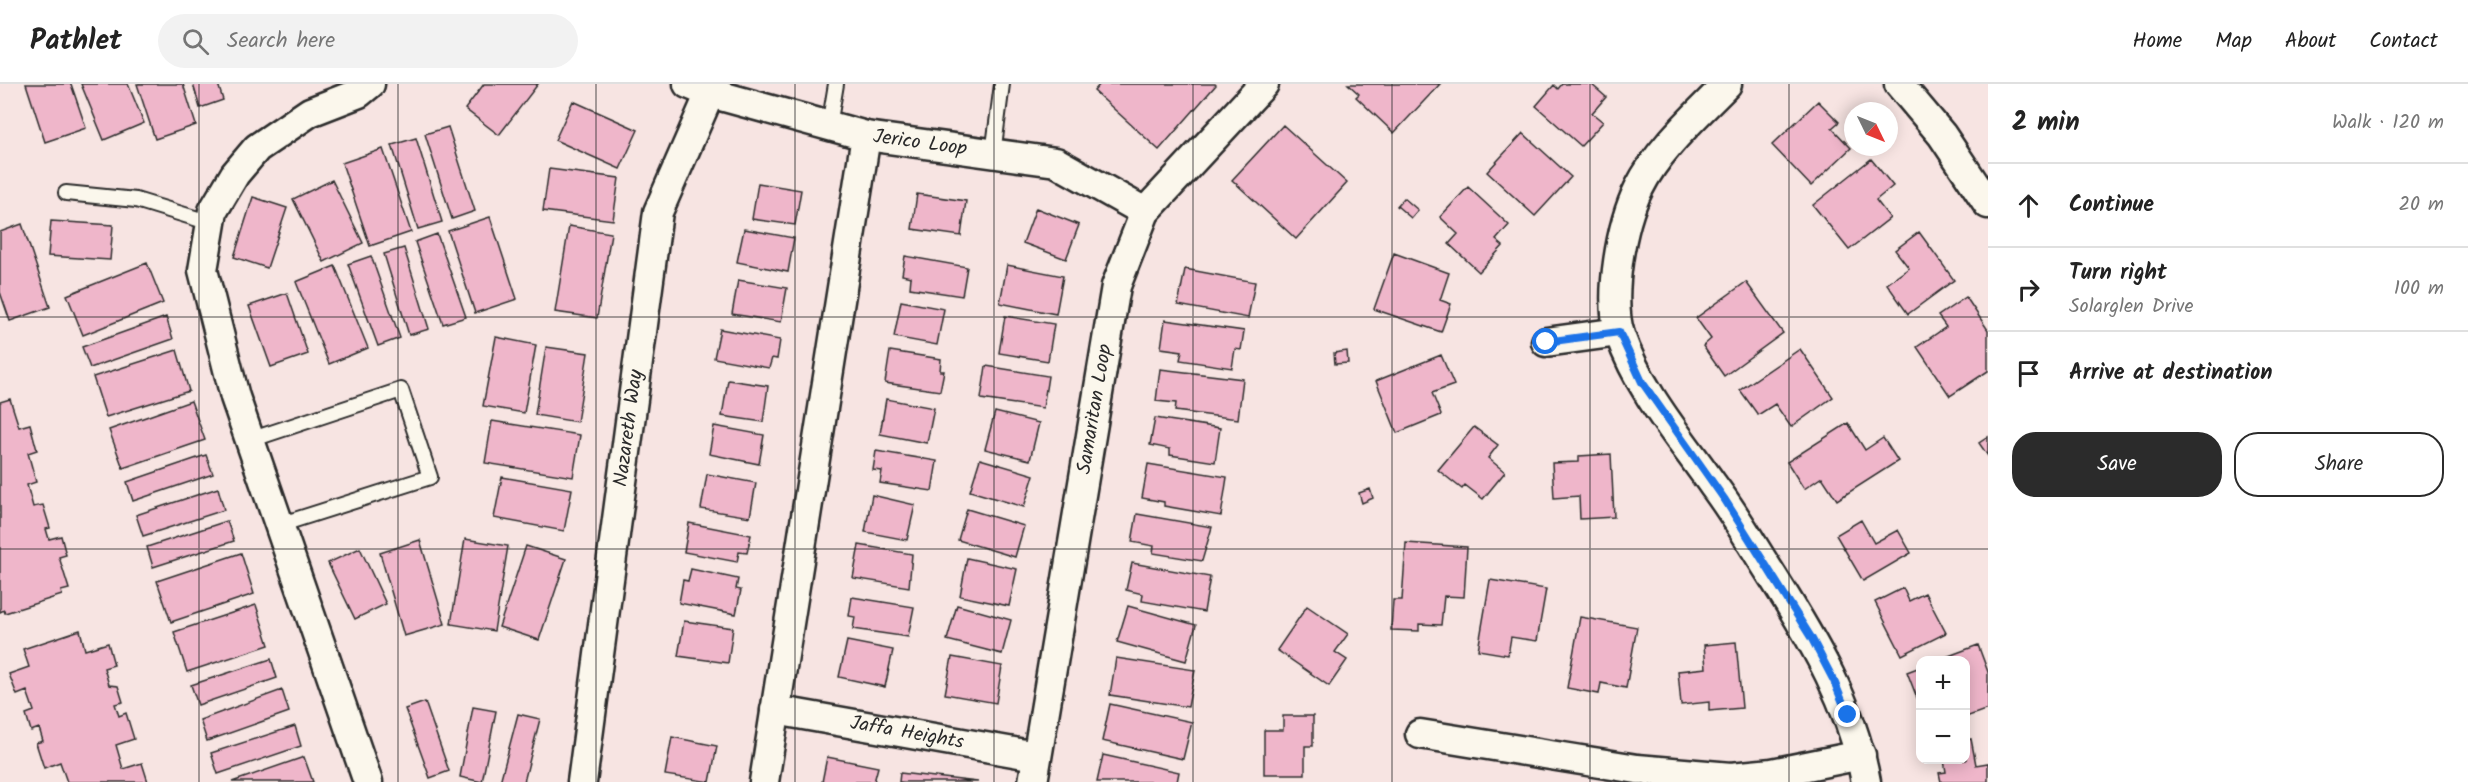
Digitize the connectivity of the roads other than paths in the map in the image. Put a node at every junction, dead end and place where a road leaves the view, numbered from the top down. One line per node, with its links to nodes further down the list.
1 (370, 84): 14 (street)
2 (836, 84): 8 (lane)
3 (1002, 84): 10 (lane)
4 (1263, 84): 13 (street, Samaritan Loop)
5 (1727, 84): 15 (street)
6 (1899, 84): 12 (street)
7 (704, 87): 8 (street, Jerico Loop); 24 (street, Nazareth Way)
8 (829, 126): 9 (street, Jerico Loop)
9 (866, 136): 10 (street, Jerico Loop); 19 (street)
10 (993, 154): 13 (street, Jerico Loop)
11 (66, 193): 14 (lane)
12 (1988, 204)
13 (1145, 212): 21 (street, Samaritan Loop)
14 (211, 223): 17 (street)
15 (1619, 332): 16 (street); 22 (street)
16 (1546, 342)
17 (250, 440): 18 (street); 18 (lane)
18 (279, 525): 23 (street)
19 (775, 710): 21 (street, Jaffa Heights); 25 (street)
20 (1420, 734): 22 (street)
21 (1034, 769)
22 (1864, 769)
23 (368, 782)
24 (582, 782)
25 (764, 782)

